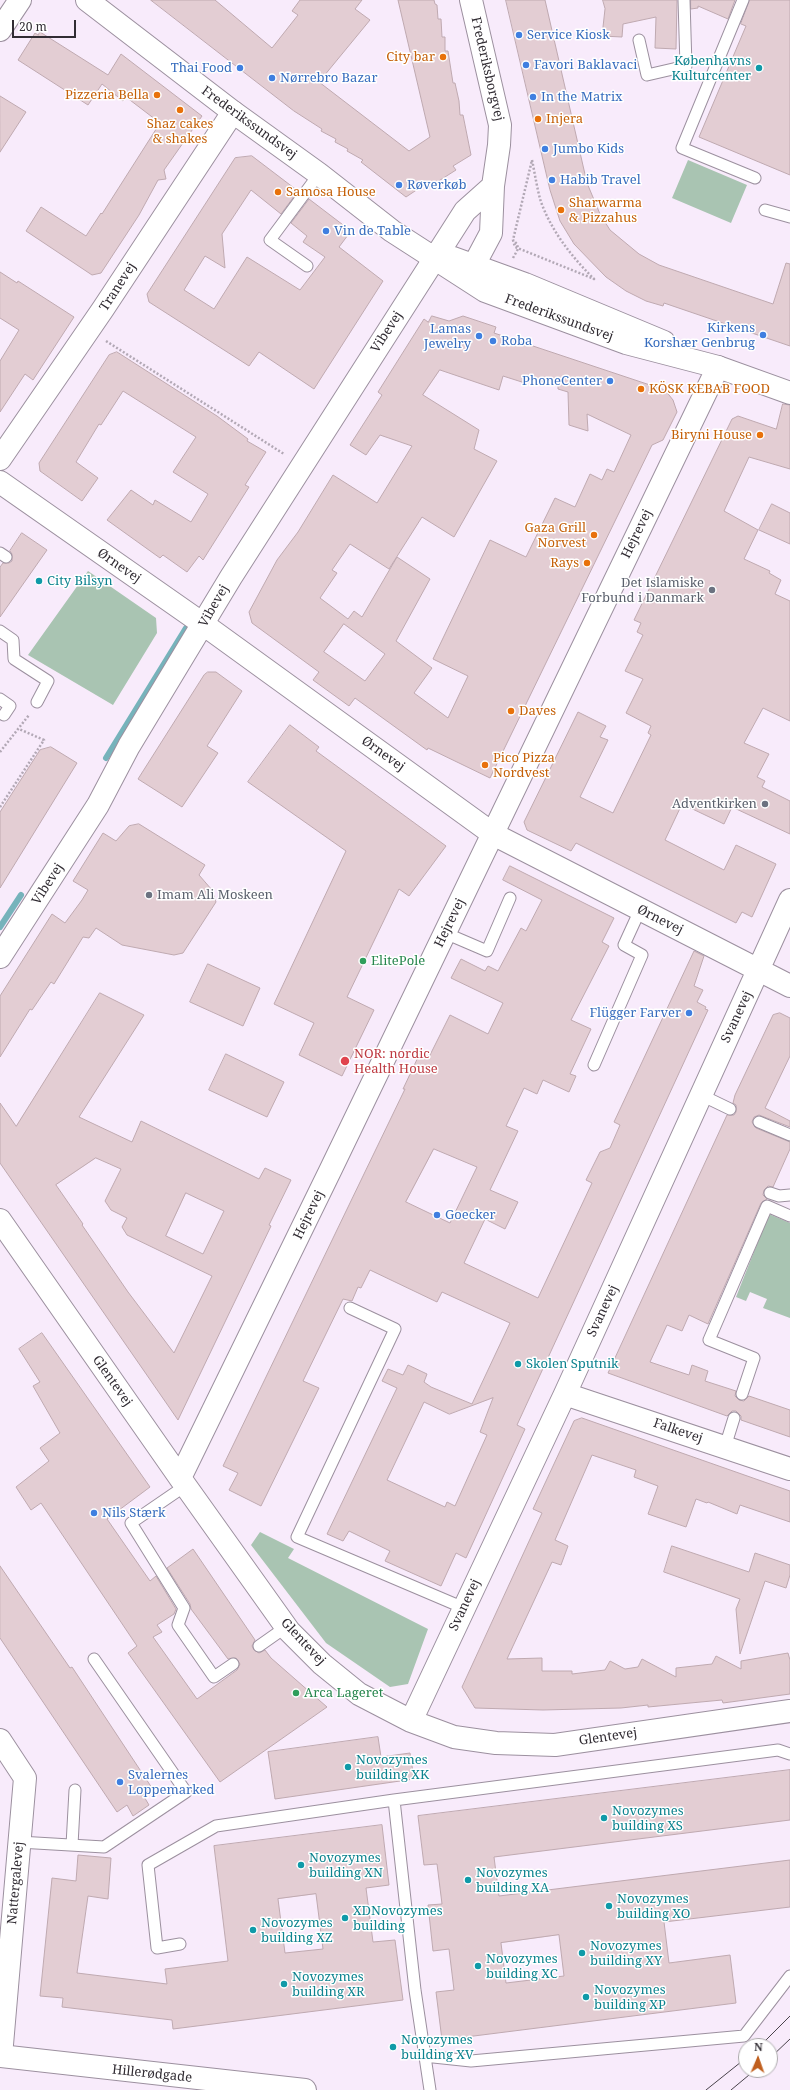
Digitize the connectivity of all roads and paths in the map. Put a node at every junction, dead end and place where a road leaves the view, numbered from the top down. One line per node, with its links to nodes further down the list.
1 (20, 0): 6 (street)
2 (87, 0): 8 (street, Frederikssundsvej)
3 (471, 0): 11 (street, Frederiksborgvej)
4 (684, 0): 7 (lane)
5 (743, 0): 10 (lane)
6 (0, 30)
7 (639, 40)
8 (233, 112): 9 (street, Frederikssundsvej); 18 (street, Tranevej)
9 (318, 174): 14 (street, Frederikssundsvej); 15 (lane)
10 (755, 178)
11 (493, 186): 14 (street); 16 (street, Frederiksborgvej)
12 (765, 210): 13 (lane)
13 (790, 217)
14 (440, 259): 16 (street); 19 (street, Frederikssundsvej); 22 (street, Vibevej)
15 (307, 266)
16 (474, 266): 19 (street, Frederikssundsvej)
17 (594, 279): 17 (path)
18 (89, 330): 21 (street, Tranevej); 22 (path)
19 (718, 367): 20 (street, Frederikssundsvej); 31 (street, Hejrevej)
20 (790, 393)
21 (0, 459)
22 (301, 465): 24 (street, Vibevej)
23 (0, 482): 24 (street, Ørnevej)
24 (203, 624): 31 (street, Ørnevej); 36 (street, Vibevej)
25 (0, 631): 27 (lane)
26 (0, 699): 28 (lane)
27 (37, 702)
28 (4, 715)
29 (0, 752): 30 (path)
30 (0, 807)
31 (493, 834): 34 (street, Ørnevej); 35 (street, Hejrevej)
32 (510, 898): 35 (lane)
33 (790, 900): 37 (street, Svanevej)
34 (640, 910): 37 (street, Ørnevej); 39 (lane)
35 (445, 933): 54 (street, Hejrevej)
36 (0, 957)
37 (758, 971): 38 (street, Ørnevej); 40 (street, Svanevej)
38 (790, 986)
39 (594, 1065)
40 (701, 1096): 41 (lane); 49 (street, Svanevej)
41 (730, 1109)
42 (759, 1122): 43 (lane)
43 (790, 1135)
44 (770, 1193): 45 (lane)
45 (790, 1195)
46 (790, 1216): 50 (lane)
47 (0, 1220): 54 (street, Glentevej)
48 (350, 1308): 55 (lane)
49 (565, 1394): 52 (street, Falkevej); 55 (street, Svanevej)
50 (742, 1394)
51 (734, 1418): 52 (lane)
52 (725, 1447): 53 (street, Falkevej)
53 (790, 1469)
54 (183, 1482): 56 (street, Glentevej); 59 (lane)
55 (464, 1608): 61 (street, Svanevej)
56 (286, 1627): 57 (lane); 61 (street, Glentevej)
57 (259, 1646)
58 (94, 1658): 67 (lane)
59 (232, 1664)
60 (790, 1712): 61 (street, Glentevej)
61 (411, 1721)
62 (0, 1740): 66 (street, Nattergalevej)
63 (790, 1754): 65 (lane)
64 (76, 1790): 67 (lane)
65 (394, 1800): 68 (lane); 71 (lane)
66 (19, 1842): 67 (lane); 70 (street, Nattergalevej)
67 (72, 1845)
68 (180, 1944)
69 (790, 1976): 71 (lane)
70 (1, 2056): 72 (street, Hillerødgade)
71 (424, 2056): 73 (lane)
72 (305, 2090)
73 (430, 2090)

